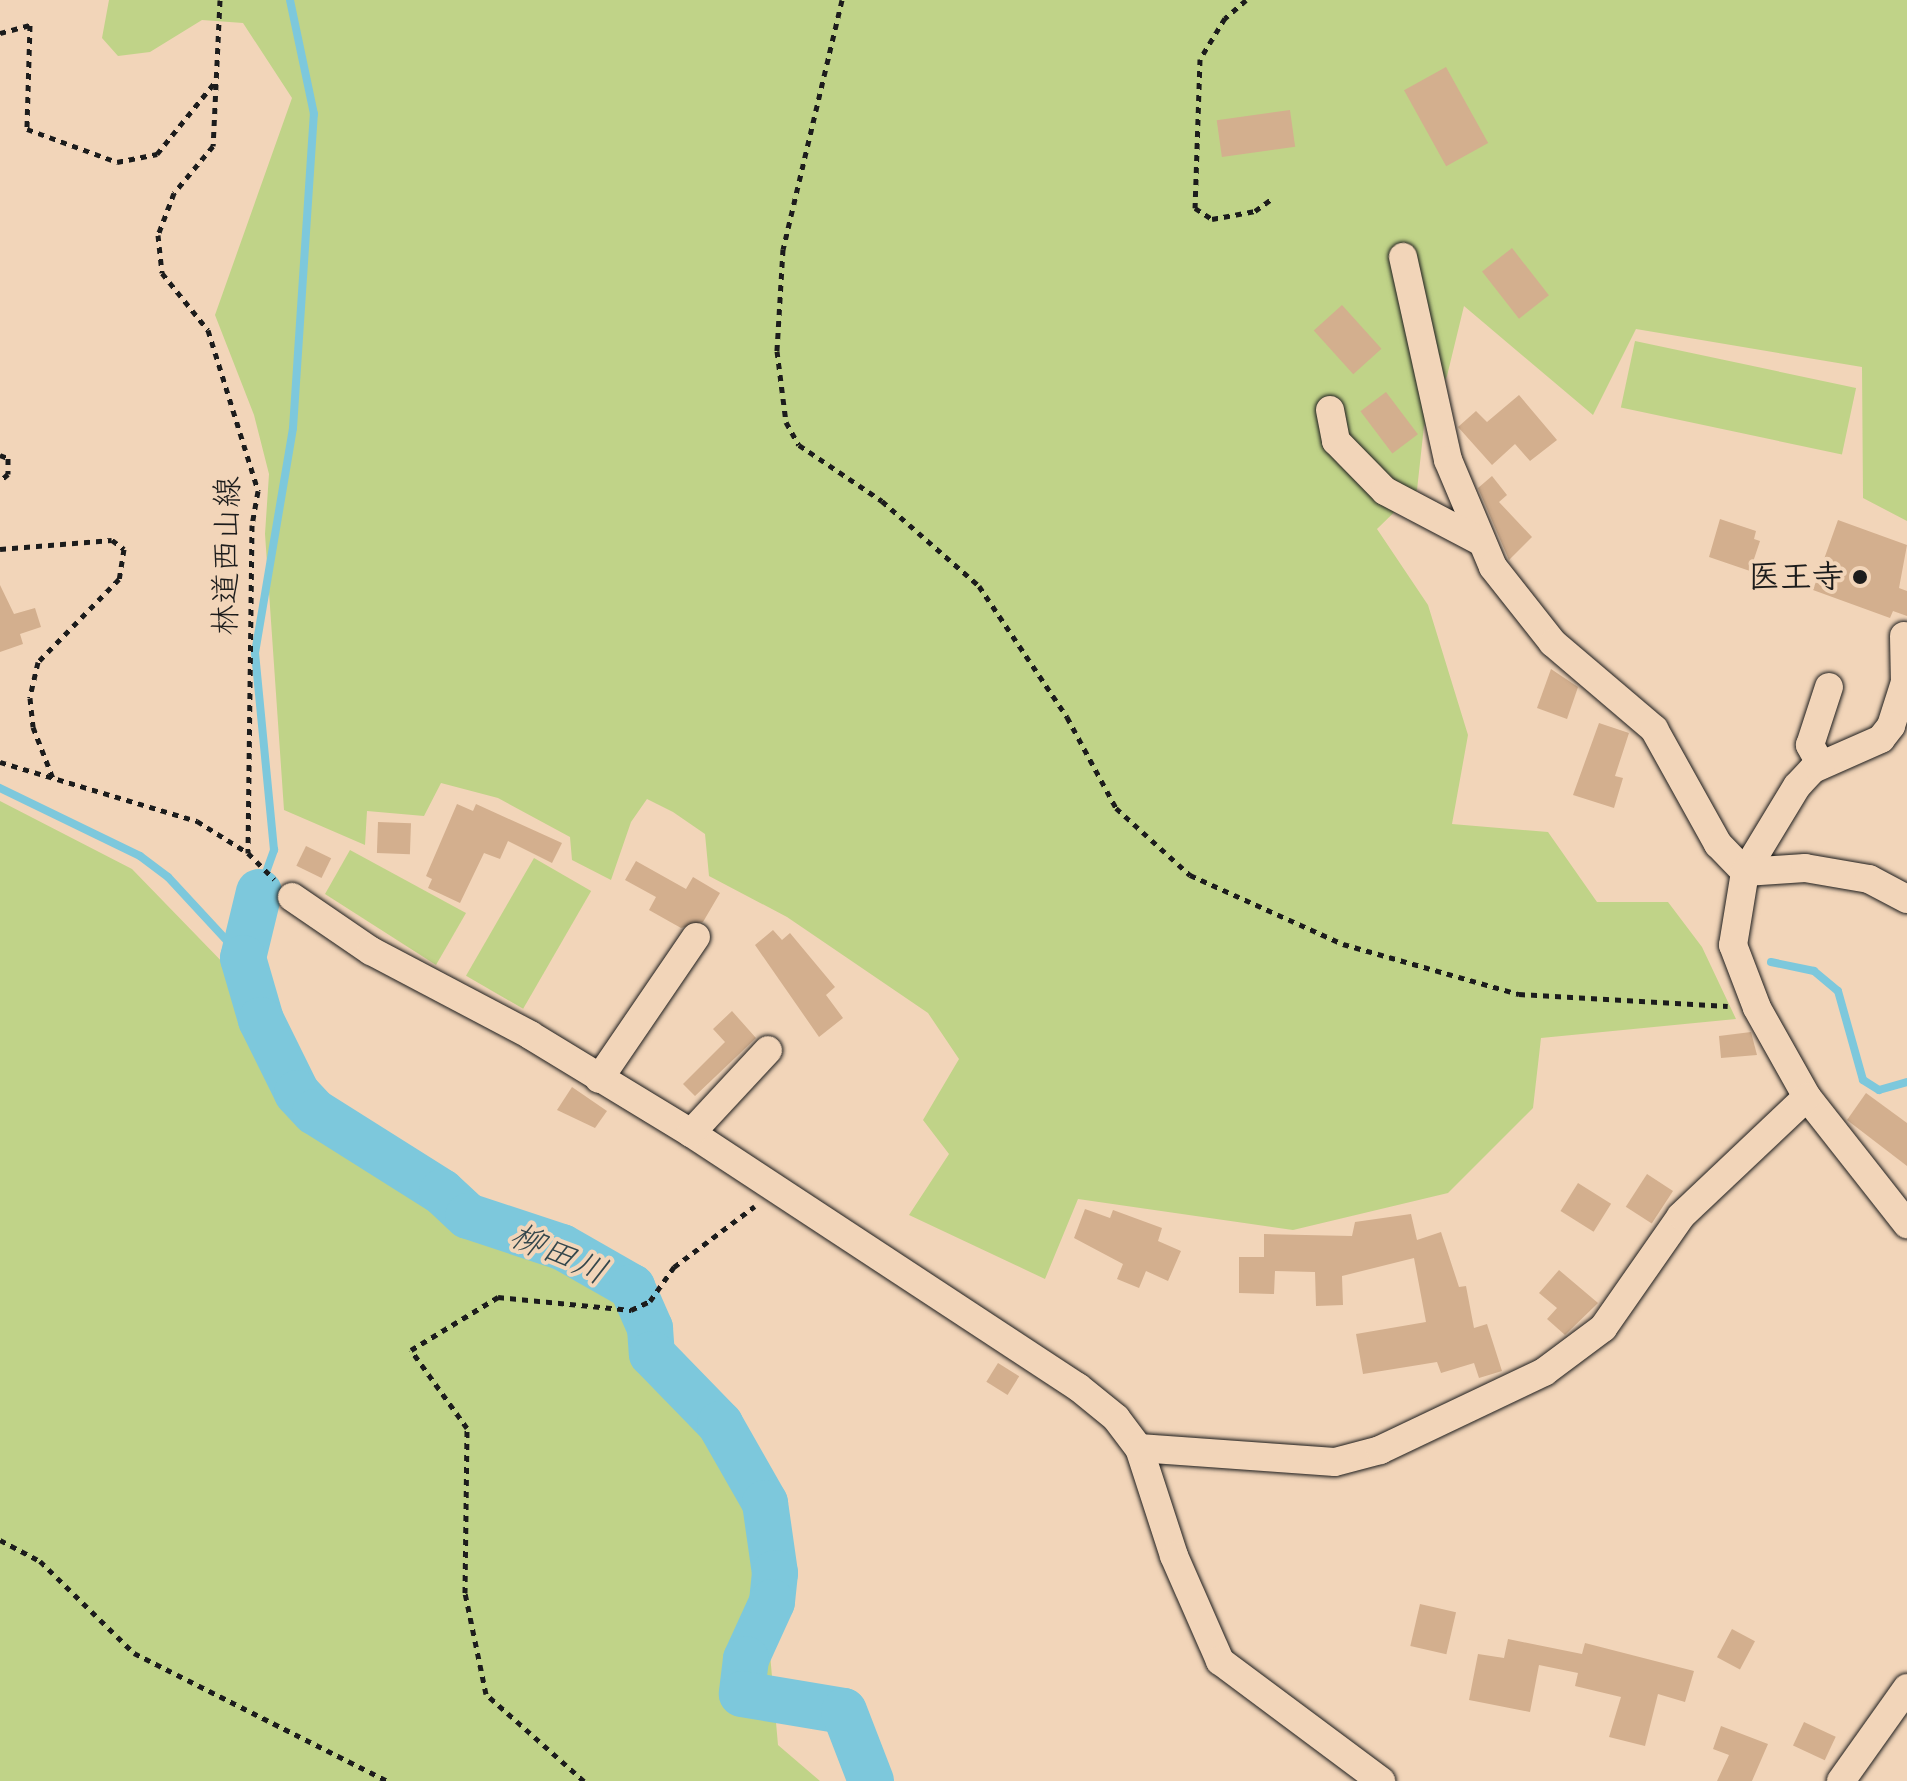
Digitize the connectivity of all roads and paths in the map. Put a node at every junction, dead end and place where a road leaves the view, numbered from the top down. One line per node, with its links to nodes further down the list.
1 (220, 0): 5 (path, 林道西山線)
2 (842, 0): 24 (path)
3 (1246, 0): 6 (path)
4 (0, 33): 5 (path)
5 (215, 82): 19 (path, 林道西山線)
6 (1273, 198)
7 (1403, 257): 11 (street)
8 (1330, 410): 11 (street)
9 (0, 455): 10 (path)
10 (0, 481)
11 (1480, 541): 20 (street)
12 (0, 549): 18 (path)
13 (1904, 636): 15 (street)
14 (1829, 687): 17 (street)
15 (1904, 700): 17 (street)
16 (0, 762): 18 (path)
17 (1821, 765): 20 (street)
18 (54, 781): 19 (path)
19 (248, 853): 21 (path)
20 (1745, 872): 22 (street); 24 (street)
21 (292, 897): 26 (street)
22 (1907, 899)
23 (696, 937): 26 (street)
24 (1757, 1008): 27 (street)
25 (768, 1050): 28 (street)
26 (599, 1079): 28 (street)
27 (1807, 1097): 30 (street); 31 (street)
28 (691, 1133): 29 (street)
29 (777, 1189): 31 (street); 35 (path)
30 (1907, 1224)
31 (1139, 1448): 36 (street)
32 (0, 1540): 34 (path)
33 (1907, 1688): 37 (street)
34 (387, 1781)
35 (584, 1781)
36 (1381, 1781)
37 (1841, 1781)

